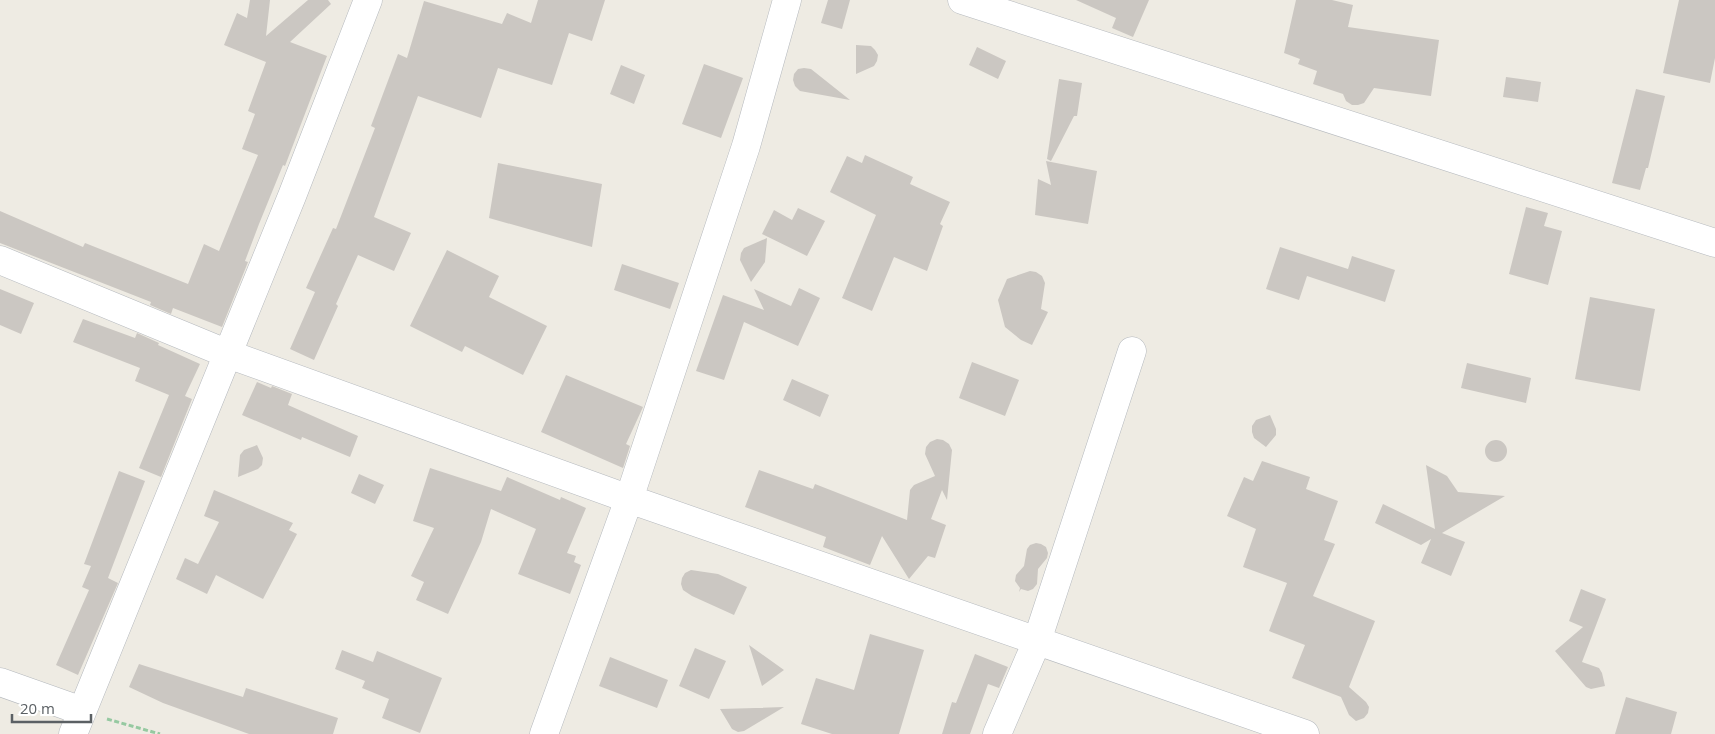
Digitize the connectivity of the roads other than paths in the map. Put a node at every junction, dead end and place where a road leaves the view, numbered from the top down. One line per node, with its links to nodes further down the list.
1 (368, 0): 7 (street)
2 (787, 0): 8 (street)
3 (962, 0): 4 (street)
4 (1715, 243)
5 (0, 260): 7 (street)
6 (1132, 350): 9 (street)
7 (228, 354): 8 (street); 11 (street)
8 (629, 499): 9 (street); 12 (street)
9 (1037, 641): 13 (street); 14 (street)
10 (0, 682): 11 (street)
11 (77, 723)
12 (544, 734)
13 (997, 734)
14 (1305, 734)

